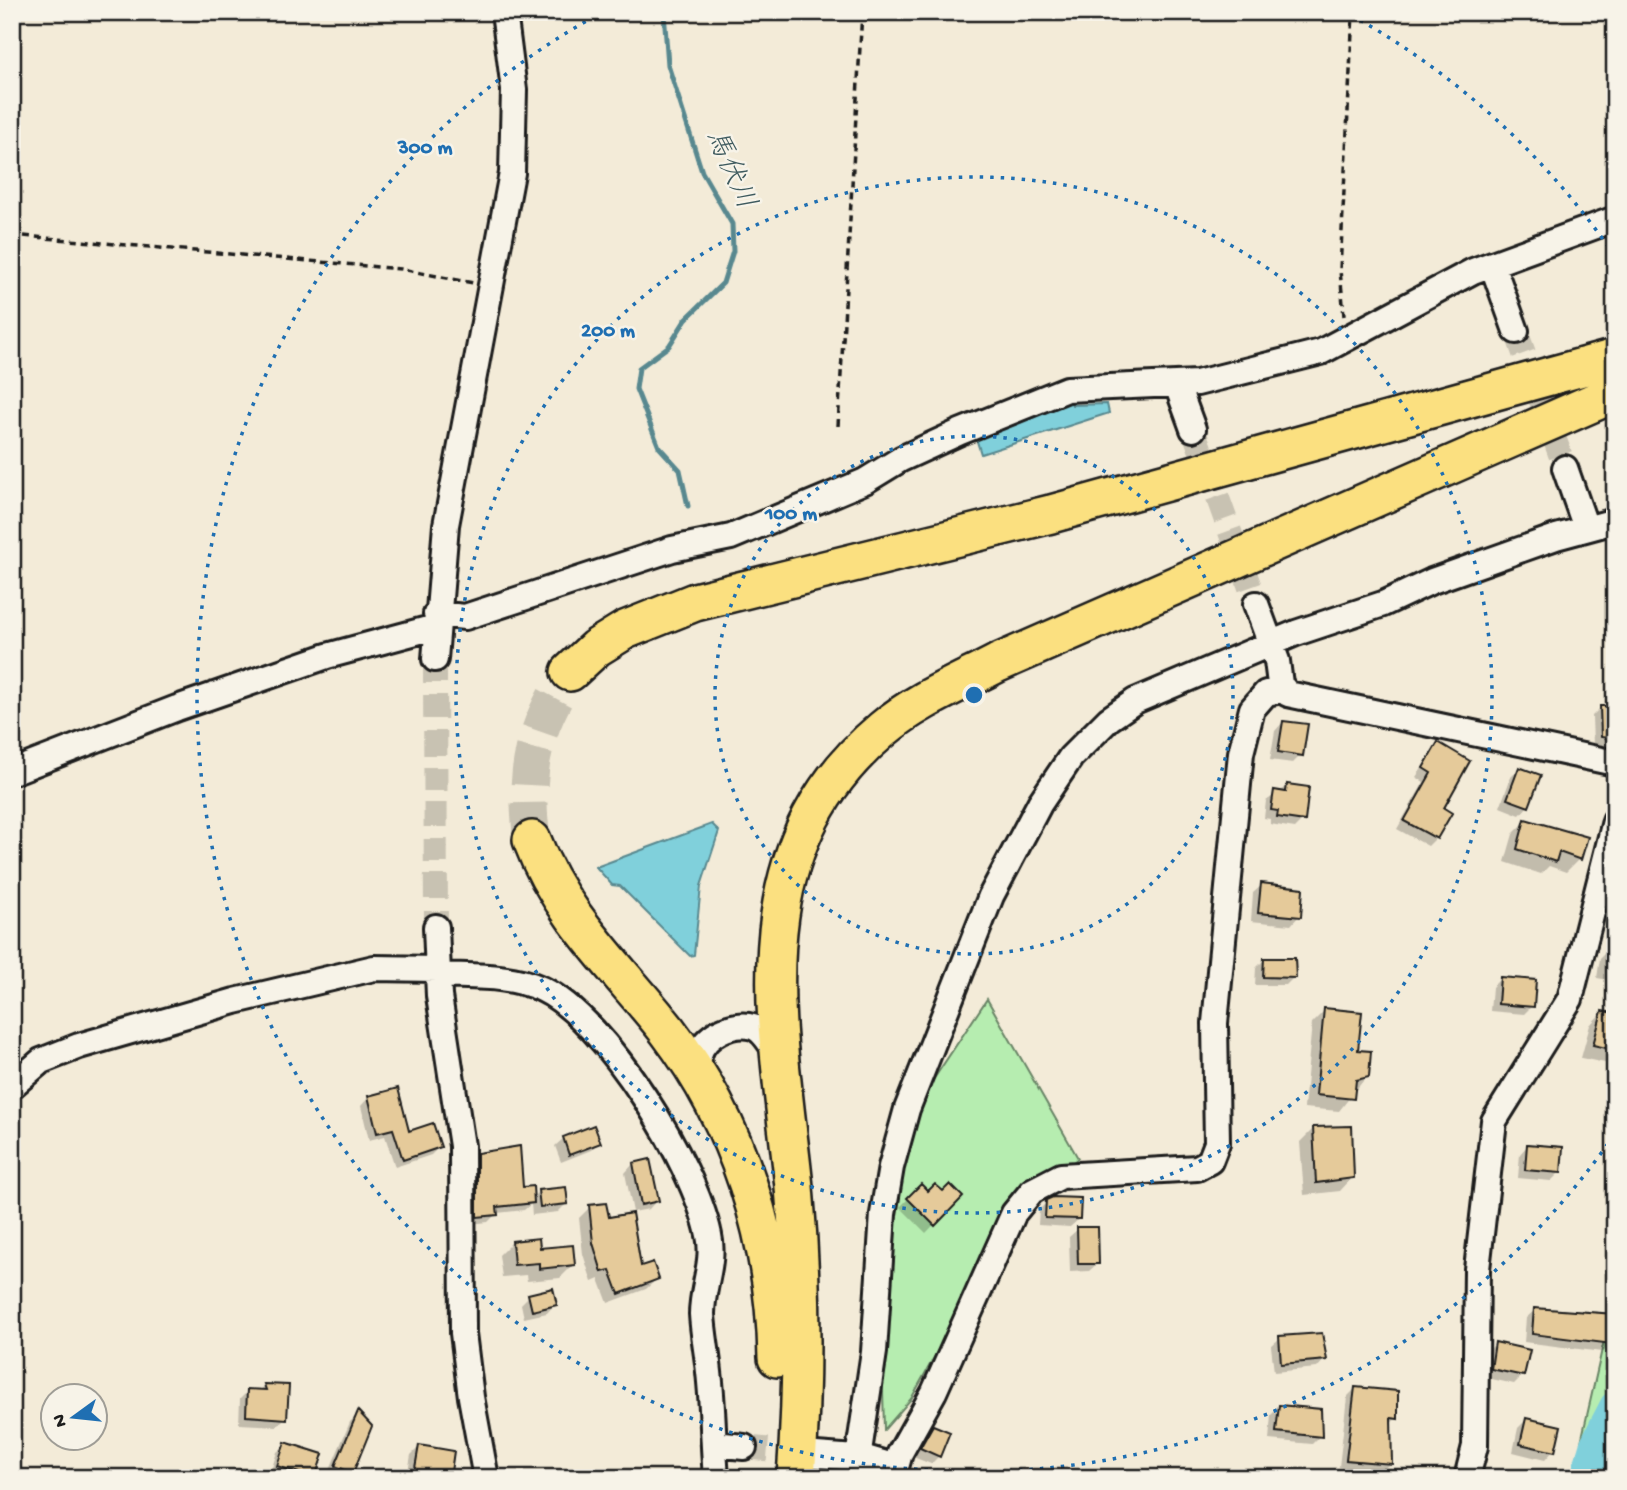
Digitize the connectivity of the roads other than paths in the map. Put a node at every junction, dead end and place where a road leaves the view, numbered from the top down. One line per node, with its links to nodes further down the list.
1 (504, 12): 13 (street)
2 (1615, 219): 3 (street)
3 (1492, 264): 4 (street); 6 (street)
4 (1516, 331)
5 (1615, 358): 16 (highway)
6 (1177, 385): 8 (street); 13 (street)
7 (1615, 393): 24 (highway)
8 (1193, 429)
9 (1565, 468): 11 (street)
10 (1615, 521): 11 (street)
11 (1586, 528): 14 (street)
12 (1256, 604): 14 (street)
13 (436, 620): 15 (street); 19 (street)
14 (1271, 645): 17 (street); 30 (street)
15 (435, 659)
16 (570, 672)
17 (1283, 690): 18 (street); 31 (street)
18 (1615, 763)
19 (12, 772)
20 (1615, 821): 35 (street)
21 (532, 840): 25 (highway)
22 (436, 927): 23 (street)
23 (437, 972): 26 (street); 27 (street); 32 (street)
24 (779, 1057): 25 (street); 29 (highway)
25 (699, 1078): 34 (highway)
26 (12, 1086)
27 (714, 1444): 28 (street); 33 (street)
28 (744, 1447)
29 (806, 1466): 30 (street)
30 (857, 1468): 31 (street)
31 (895, 1472)
32 (486, 1478)
33 (716, 1478)
34 (774, 1478)
35 (1467, 1478)

